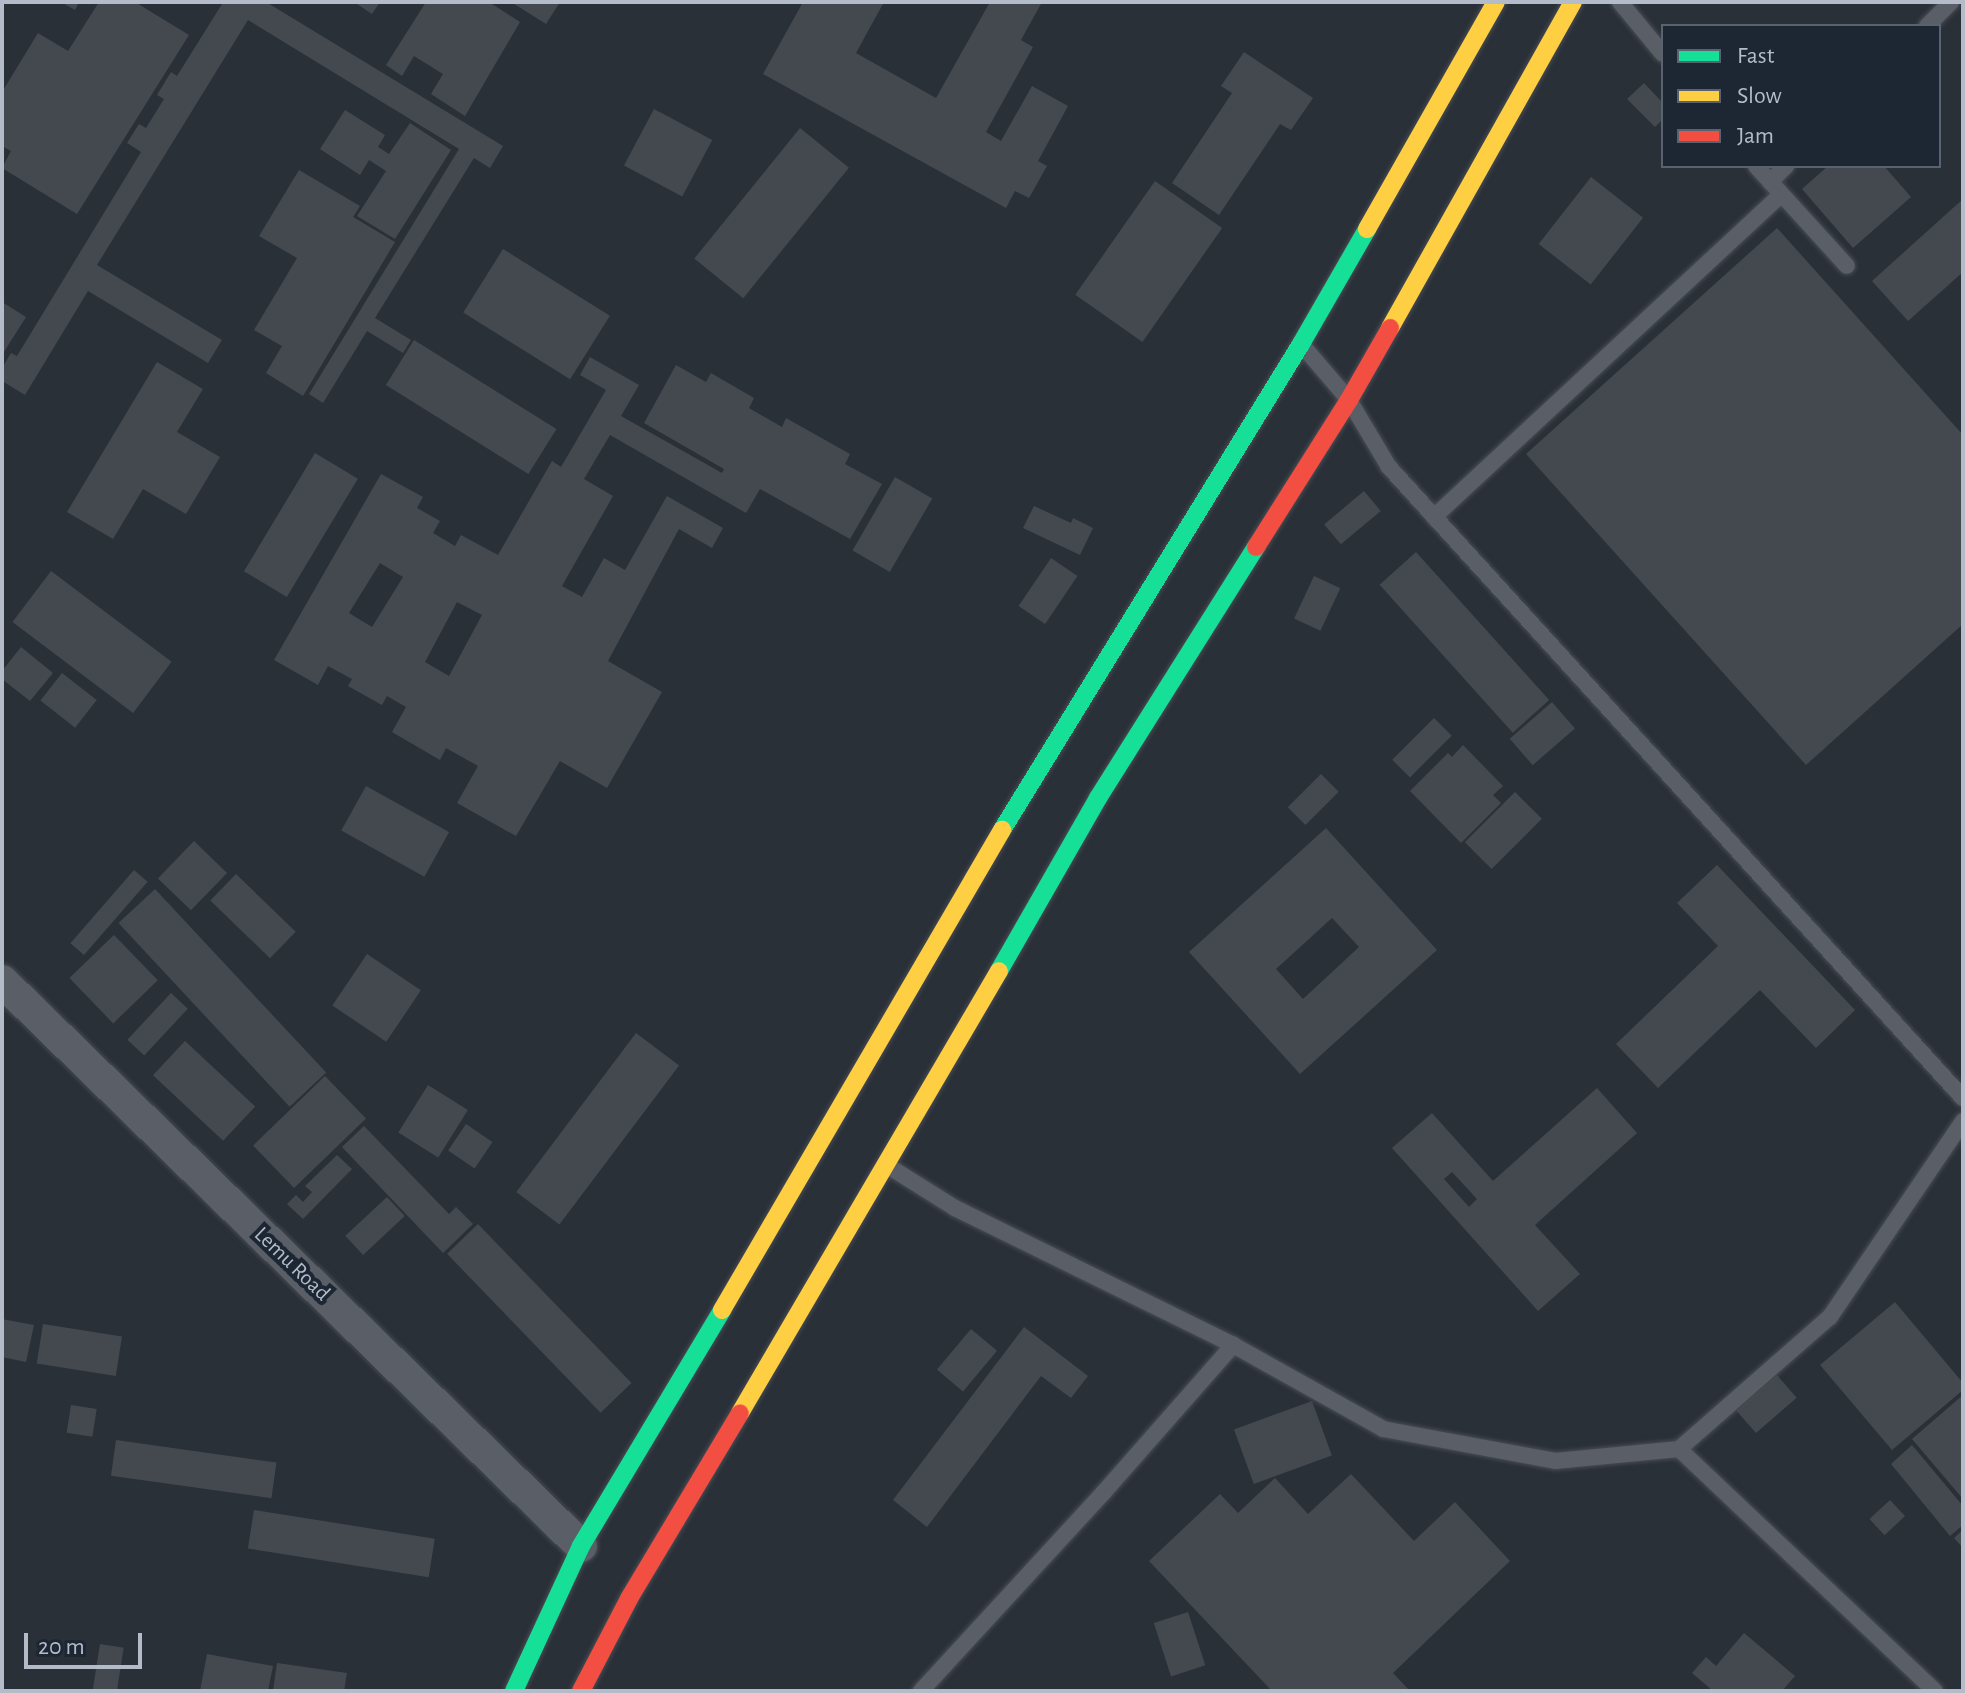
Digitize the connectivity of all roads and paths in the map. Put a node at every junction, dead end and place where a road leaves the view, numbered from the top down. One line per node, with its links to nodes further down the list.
1 (1496, 2): 11 (street)
2 (1573, 2): 12 (street)
3 (1620, 2): 6 (lane)
4 (1951, 2): 5 (lane)
5 (1929, 24)
6 (1661, 52)
7 (1758, 168): 9 (lane)
8 (1785, 168): 9 (lane)
9 (1776, 189): 10 (lane); 13 (lane)
10 (1847, 266)
11 (1301, 344): 12 (lane); 20 (street)
12 (1349, 400): 13 (lane); 17 (street)
13 (1434, 517): 15 (lane)
14 (2, 981): 20 (street, Lemu Road)
15 (1963, 1098)
16 (1963, 1121): 19 (lane)
17 (887, 1165): 18 (lane); 22 (street)
18 (1233, 1345): 19 (lane); 23 (lane)
19 (1679, 1449): 24 (lane)
20 (581, 1546): 21 (street)
21 (514, 1691)
22 (581, 1691)
23 (921, 1691)
24 (1935, 1691)

